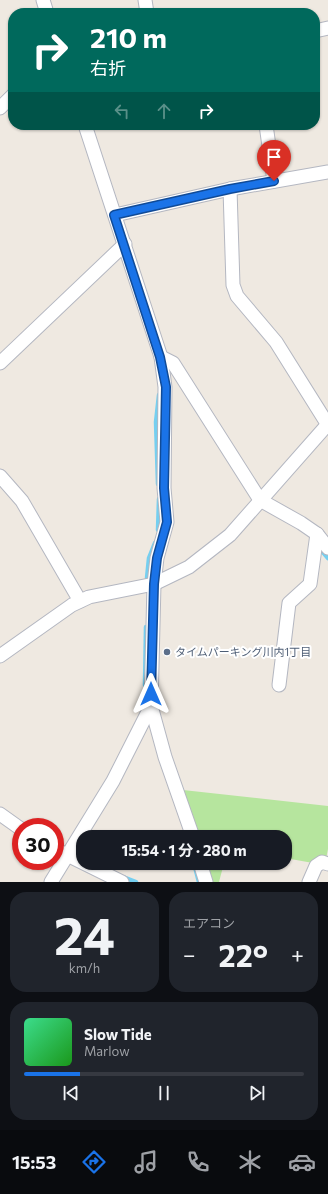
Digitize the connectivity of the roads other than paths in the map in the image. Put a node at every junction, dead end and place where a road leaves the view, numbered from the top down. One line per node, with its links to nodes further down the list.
1 (87, 130): 6 (street)
2 (267, 130): 4 (street)
3 (328, 172): 4 (street)
4 (274, 181): 5 (street)
5 (230, 189): 6 (street); 10 (street)
6 (114, 215): 7 (street)
7 (125, 244): 8 (street); 9 (street)
8 (160, 357): 12 (street); 15 (street)
9 (0, 363)
10 (328, 424): 12 (street)
11 (0, 476): 16 (street)
12 (260, 500): 13 (street); 15 (street)
13 (317, 534): 14 (street); 18 (street)
14 (328, 548)
15 (154, 584): 16 (street); 19 (street)
16 (80, 601): 17 (street)
17 (0, 656)
18 (279, 685)
19 (151, 706): 22 (street); 23 (street)
20 (0, 814): 21 (street)
21 (12, 822)
22 (190, 830)
23 (64, 848)
24 (64, 853): 29 (street)
25 (328, 864): 31 (street)
26 (54, 870): 28 (street)
27 (202, 870): 30 (street)
28 (50, 882)
29 (122, 882)
30 (206, 882)
31 (308, 882)

